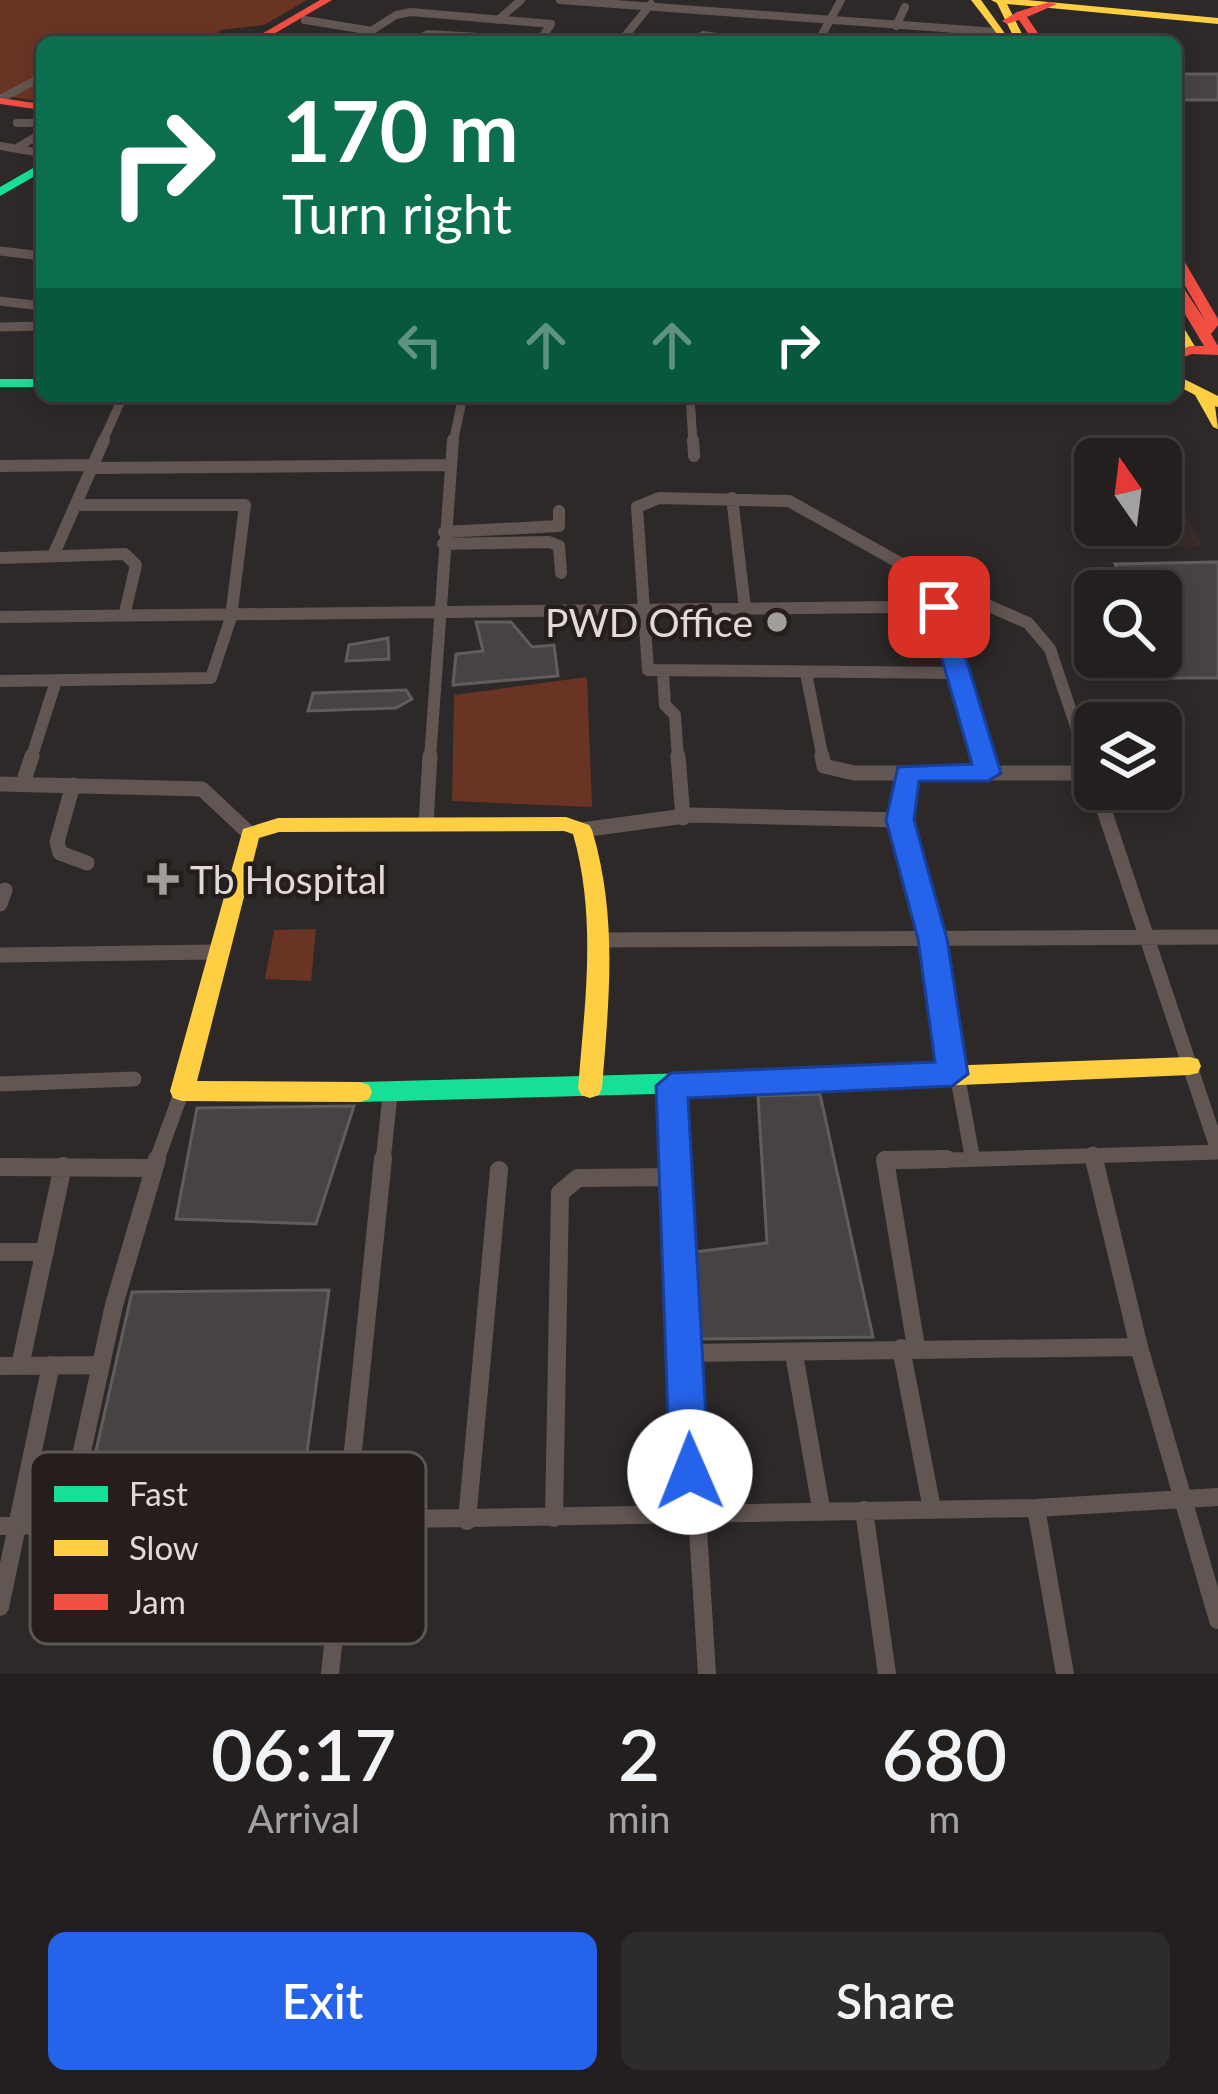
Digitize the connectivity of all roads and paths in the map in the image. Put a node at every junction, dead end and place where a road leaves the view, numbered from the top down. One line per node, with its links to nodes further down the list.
1 (327, 0): 19 (street)
2 (340, 0): 12 (street)
3 (521, 0): 13 (street)
4 (560, 0): 8 (street)
5 (841, 0): 14 (street)
6 (976, 0): 15 (street)
7 (1047, 2): 11 (street); 15 (street)
8 (651, 3): 10 (street); 24 (street)
9 (905, 7): 16 (street)
10 (736, 14): 14 (street); 26 (street)
11 (1218, 19)
12 (305, 20): 18 (street); 20 (street)
13 (499, 20): 18 (street); 22 (street); 23 (street)
14 (828, 20): 16 (street); 27 (street)
15 (1004, 20): 17 (street); 29 (street)
16 (896, 26): 17 (street)
17 (913, 27): 28 (street)
18 (372, 31): 21 (street)
19 (264, 36)
20 (277, 36)
21 (364, 36)
22 (481, 36)
23 (544, 36)
24 (625, 36)
25 (699, 36): 26 (street)
26 (724, 36)
27 (821, 36)
28 (914, 36)
29 (1029, 36)
30 (36, 80): 31 (street)
31 (0, 100): 32 (street)
32 (36, 106)
33 (17, 123): 34 (street)
34 (36, 123)
35 (36, 137): 37 (street)
36 (0, 146): 37 (street)
37 (17, 148): 38 (street)
38 (36, 157)
39 (36, 163): 41 (street)
40 (36, 165): 42 (street)
41 (0, 182)
42 (0, 192)
43 (0, 251): 44 (street)
44 (36, 255)
45 (1182, 270): 51 (street)
46 (0, 301): 47 (street)
47 (36, 305)
48 (1182, 309): 51 (street)
49 (0, 326): 50 (street)
50 (36, 326)
51 (1193, 350)
52 (1182, 383): 55 (street)
53 (0, 386): 54 (street)
54 (36, 386)
55 (1210, 399): 59 (street)
56 (120, 402): 63 (street)
57 (463, 402): 61 (street)
58 (690, 402): 60 (street)
59 (1218, 424)
60 (694, 456)
61 (448, 465): 63 (street); 67 (street)
62 (0, 466): 63 (street)
63 (95, 466): 65 (street)
64 (732, 498): 71 (street); 74 (street); 75 (street)
65 (78, 505): 68 (street); 79 (street)
66 (560, 511): 67 (street)
67 (443, 538): 70 (street); 77 (street)
68 (53, 556): 69 (street); 76 (street)
69 (0, 558)
70 (561, 573)
71 (932, 581): 72 (street); 73 (street)
72 (988, 606): 73 (street); 85 (street)
73 (939, 607): 74 (street); 82 (street)
74 (746, 608): 75 (street)
75 (643, 609): 77 (street); 80 (street)
76 (124, 612): 78 (street); 79 (street)
77 (438, 614): 79 (street); 95 (street)
78 (0, 617)
79 (231, 617): 84 (street)
80 (663, 672): 81 (street); 93 (street)
81 (806, 673): 82 (street); 86 (street)
82 (958, 673): 87 (street)
83 (0, 681): 84 (street)
84 (56, 681): 89 (street)
85 (1074, 726)
86 (908, 773): 87 (street); 94 (street)
87 (988, 773): 88 (street)
88 (1074, 780)
89 (23, 783): 90 (street); 91 (street)
90 (0, 784)
91 (73, 785): 97 (street); 98 (street)
92 (1104, 810): 100 (street)
93 (683, 818): 94 (street); 96 (street)
94 (900, 820): 101 (street)
95 (426, 824): 96 (street); 97 (street)
96 (582, 830): 102 (street)
97 (250, 834): 103 (street)
98 (87, 863)
99 (1218, 937): 100 (street)
100 (1147, 938): 101 (street); 105 (street)
101 (932, 939): 102 (street); 106 (street)
102 (598, 940): 110 (street)
103 (215, 952): 104 (street); 111 (street)
104 (0, 956)
105 (1189, 1066): 106 (street); 113 (street)
106 (952, 1074): 109 (street); 115 (street)
107 (134, 1079): 108 (street)
108 (0, 1084)
109 (671, 1086): 110 (street); 120 (street)
110 (590, 1088): 112 (street)
111 (182, 1090): 112 (street); 118 (street)
112 (390, 1094): 131 (street)
113 (1218, 1151): 114 (street)
114 (1093, 1154): 115 (street); 124 (street)
115 (973, 1155): 123 (street)
116 (64, 1166): 117 (street); 118 (street); 122 (street)
117 (0, 1167)
118 (151, 1168): 128 (street)
119 (499, 1170): 140 (street)
120 (677, 1177): 125 (street); 139 (street)
121 (0, 1252): 122 (street)
122 (45, 1252): 129 (street)
123 (909, 1347): 124 (street); 126 (street); 136 (street)
124 (1139, 1347): 133 (street)
125 (688, 1353): 126 (street); 138 (street)
126 (794, 1354): 134 (street)
127 (51, 1365): 128 (street); 129 (street); 142 (street)
128 (99, 1365): 130 (street)
129 (10, 1366)
130 (81, 1452)
131 (353, 1452)
132 (1218, 1496): 133 (street)
133 (1186, 1500): 135 (street); 144 (street)
134 (821, 1508): 137 (street); 138 (street)
135 (1036, 1508): 136 (street); 149 (street)
136 (932, 1509): 137 (street)
137 (864, 1510): 148 (street)
138 (690, 1512): 139 (street); 147 (street)
139 (554, 1518): 140 (street)
140 (467, 1521): 141 (street)
141 (426, 1522)
142 (10, 1526): 143 (street)
143 (0, 1607)
144 (1218, 1621)
145 (333, 1644): 146 (street)
146 (330, 1674)
147 (707, 1674)
148 (887, 1674)
149 (1066, 1674)

